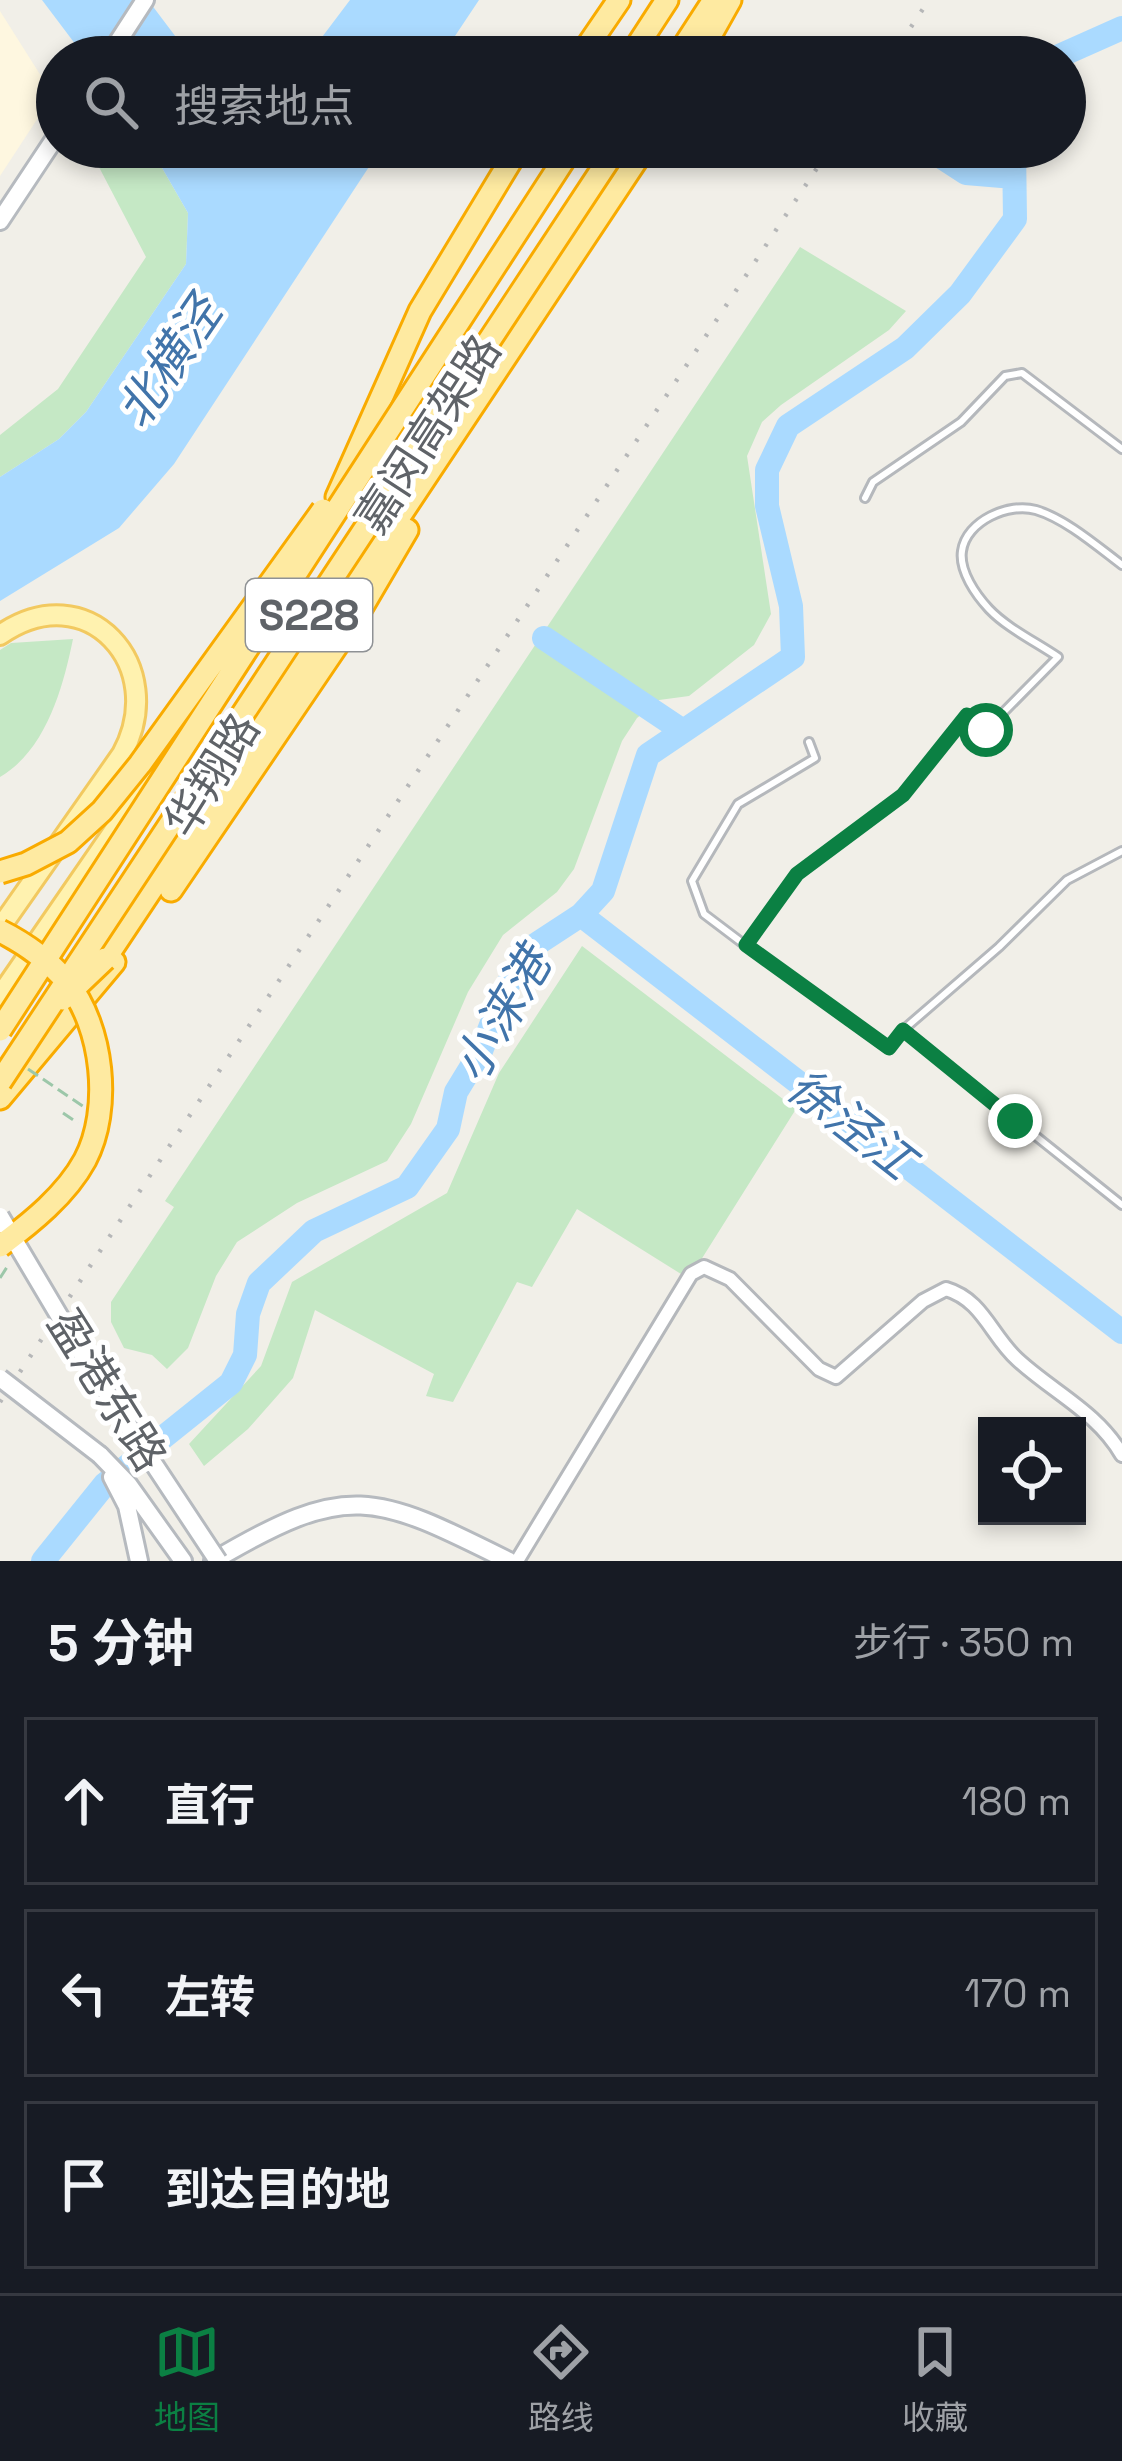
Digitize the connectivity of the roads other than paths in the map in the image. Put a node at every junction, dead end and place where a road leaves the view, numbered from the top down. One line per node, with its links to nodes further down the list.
1 (145, 0): 7 (main road)
2 (619, 0): 8 (highway)
3 (667, 0): 9 (highway)
4 (677, 0): 10 (main road)
5 (712, 0): 11 (highway)
6 (730, 0): 12 (highway)
7 (122, 36)
8 (594, 36)
9 (647, 36)
10 (650, 36)
11 (688, 36)
12 (710, 36)
13 (36, 167): 20 (main road)
14 (505, 168): 25 (highway)
15 (561, 168): 21 (highway, 嘉闵高架路 / S228, bridge)
16 (561, 168): 25 (main road, 华翔路)
17 (601, 168): 36 (highway, 嘉闵高架路 / S228, bridge)
18 (601, 168): 37 (main road, 华翔路)
19 (631, 168): 22 (highway)
20 (0, 221)
21 (402, 411): 30 (highway, bridge); 35 (highway, 嘉闵高架路 / S228, bridge)
22 (457, 434): 35 (highway, bridge); 37 (highway)
23 (1122, 449): 24 (lane)
24 (865, 498)
25 (330, 514): 33 (main road, 华翔路)
26 (1122, 566): 32 (lane)
27 (0, 635): 31 (main road, 华翔路)
28 (809, 742): 32 (lane)
29 (1122, 851): 34 (lane)
30 (0, 872)
31 (0, 930): 40 (highway, bridge)
32 (746, 945): 34 (lane)
33 (0, 997)
34 (903, 1030): 38 (lane)
35 (0, 1032)
36 (0, 1082)
37 (0, 1097)
38 (1122, 1205)
39 (0, 1216): 47 (main road, 盈港东路, bridge)
40 (6, 1253)
41 (0, 1378): 42 (main road, 盈港东路, bridge)
42 (100, 1455): 45 (main road); 46 (main road, 盈港东路)
43 (1122, 1455): 48 (street)
44 (242, 1554): 47 (main road); 48 (main road)
45 (139, 1561)
46 (183, 1561)
47 (215, 1561)
48 (513, 1561)

